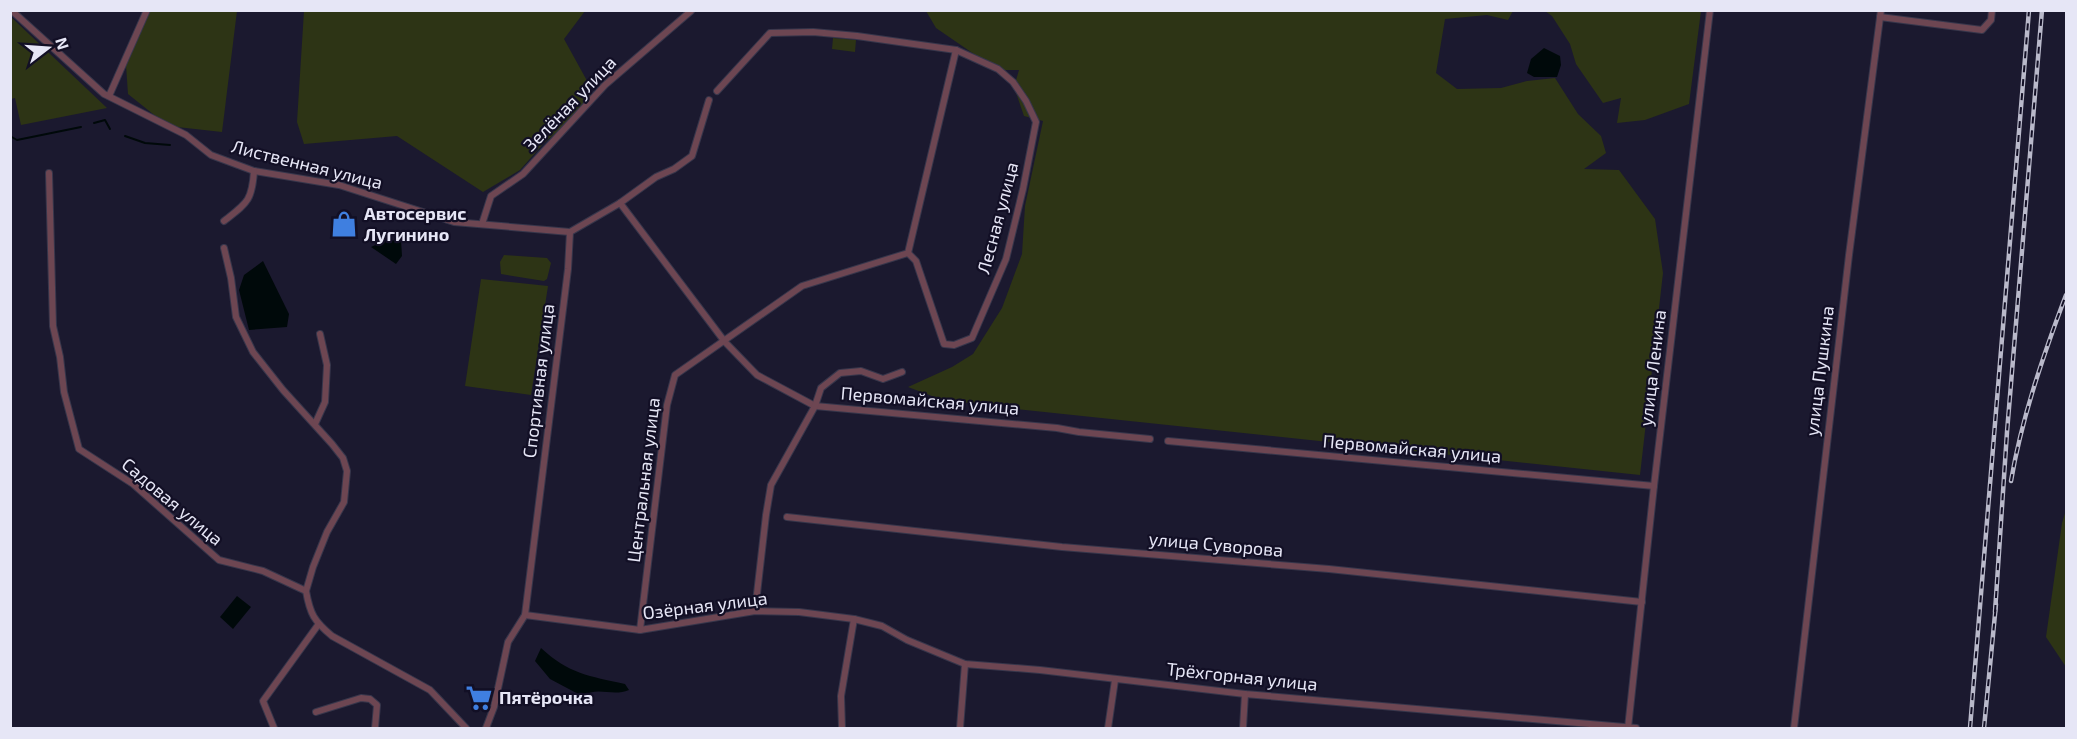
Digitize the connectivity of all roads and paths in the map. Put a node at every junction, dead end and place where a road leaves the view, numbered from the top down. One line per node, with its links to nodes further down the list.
1 (11, 10): 9 (street, Лиственная улица)
2 (147, 10): 9 (street)
3 (1710, 10): 26 (street, улица Ленина)
4 (1992, 10): 6 (street, улица Пушкина)
5 (691, 11): 15 (street, Зелёная улица)
6 (1880, 14): 49 (street, улица Пушкина)
7 (956, 50): 8 (street); 18 (street); 18 (street, Лесная улица)
8 (717, 91)
9 (109, 96): 11 (street, Лиственная улица)
10 (709, 100): 13 (street)
11 (254, 171): 14 (street); 15 (street, Лиственная улица)
12 (49, 173): 28 (street, Садовая улица)
13 (620, 203): 16 (street); 20 (street)
14 (224, 221)
15 (482, 224): 16 (street, Лиственная улица)
16 (570, 232): 31 (street, Спортивная улица)
17 (224, 248): 23 (street)
18 (908, 253): 20 (street, Центральная улица)
19 (321, 334): 23 (street)
20 (725, 342): 22 (street); 34 (street, Центральная улица)
21 (902, 372): 22 (street)
22 (815, 406): 24 (street, Первомайская улица); 30 (street)
23 (315, 424): 28 (street)
24 (1150, 439)
25 (1168, 441): 26 (street, Первомайская улица)
26 (1654, 486): 29 (street, улица Ленина)
27 (787, 517): 29 (street, улица Суворова)
28 (306, 591): 33 (street)
29 (1642, 602): 40 (street, улица Ленина)
30 (755, 611): 32 (street, Озёрная улица); 34 (street, Озёрная улица)
31 (525, 615): 34 (street, Озёрная улица); 43 (street, Спортивная улица)
32 (854, 619): 35 (street, Трёхгорная улица); 44 (street)
33 (318, 625): 39 (street); 42 (street)
34 (640, 630)
35 (965, 664): 36 (street, Трёхгорная улица); 45 (street)
36 (1115, 680): 37 (street, Трёхгорная улица); 46 (street)
37 (1245, 694): 40 (street, Трёхгорная улица); 47 (street)
38 (316, 712): 41 (street)
39 (274, 727)
40 (1628, 728): 48 (street, Трёхгорная улица)
41 (375, 729)
42 (466, 729)
43 (486, 729)
44 (842, 729)
45 (960, 729)
46 (1108, 729)
47 (1243, 729)
48 (1636, 729)
49 (1794, 729)

